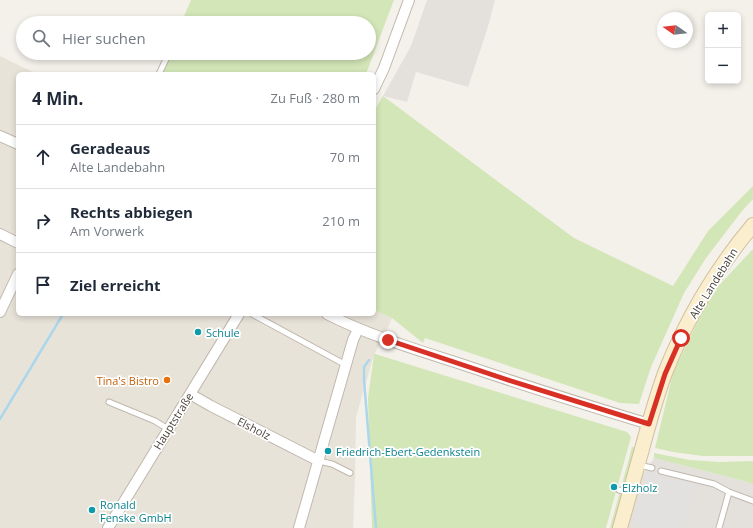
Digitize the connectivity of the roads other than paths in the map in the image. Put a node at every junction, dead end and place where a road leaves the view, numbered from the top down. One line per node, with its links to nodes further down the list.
1 (409, 0): 4 (street)
2 (166, 60): 3 (lane)
3 (160, 72)
4 (376, 84)
5 (0, 136): 6 (street)
6 (16, 143)
7 (753, 225): 19 (main road, Alte Landebahn)
8 (0, 234): 9 (street)
9 (16, 242)
10 (16, 278): 11 (street)
11 (0, 312)
12 (238, 316): 17 (street, Hauptstraße)
13 (256, 316): 16 (lane)
14 (331, 316): 15 (street)
15 (358, 329): 16 (street); 19 (street)
16 (346, 365): 21 (street)
17 (190, 394): 20 (street, Hauptstraße); 21 (street, Elsholz)
18 (109, 402): 20 (lane)
19 (649, 424): 22 (main road, Alte Landebahn)
20 (168, 428): 28 (street, Hauptstraße)
21 (319, 461): 25 (lane); 29 (street)
22 (638, 464): 23 (lane); 30 (main road, Alte Landebahn)
23 (652, 468)
24 (661, 471): 26 (lane)
25 (350, 473)
26 (729, 492): 27 (lane); 31 (lane)
27 (753, 501)
28 (108, 528)
29 (299, 528)
30 (620, 528)
31 (719, 528)

